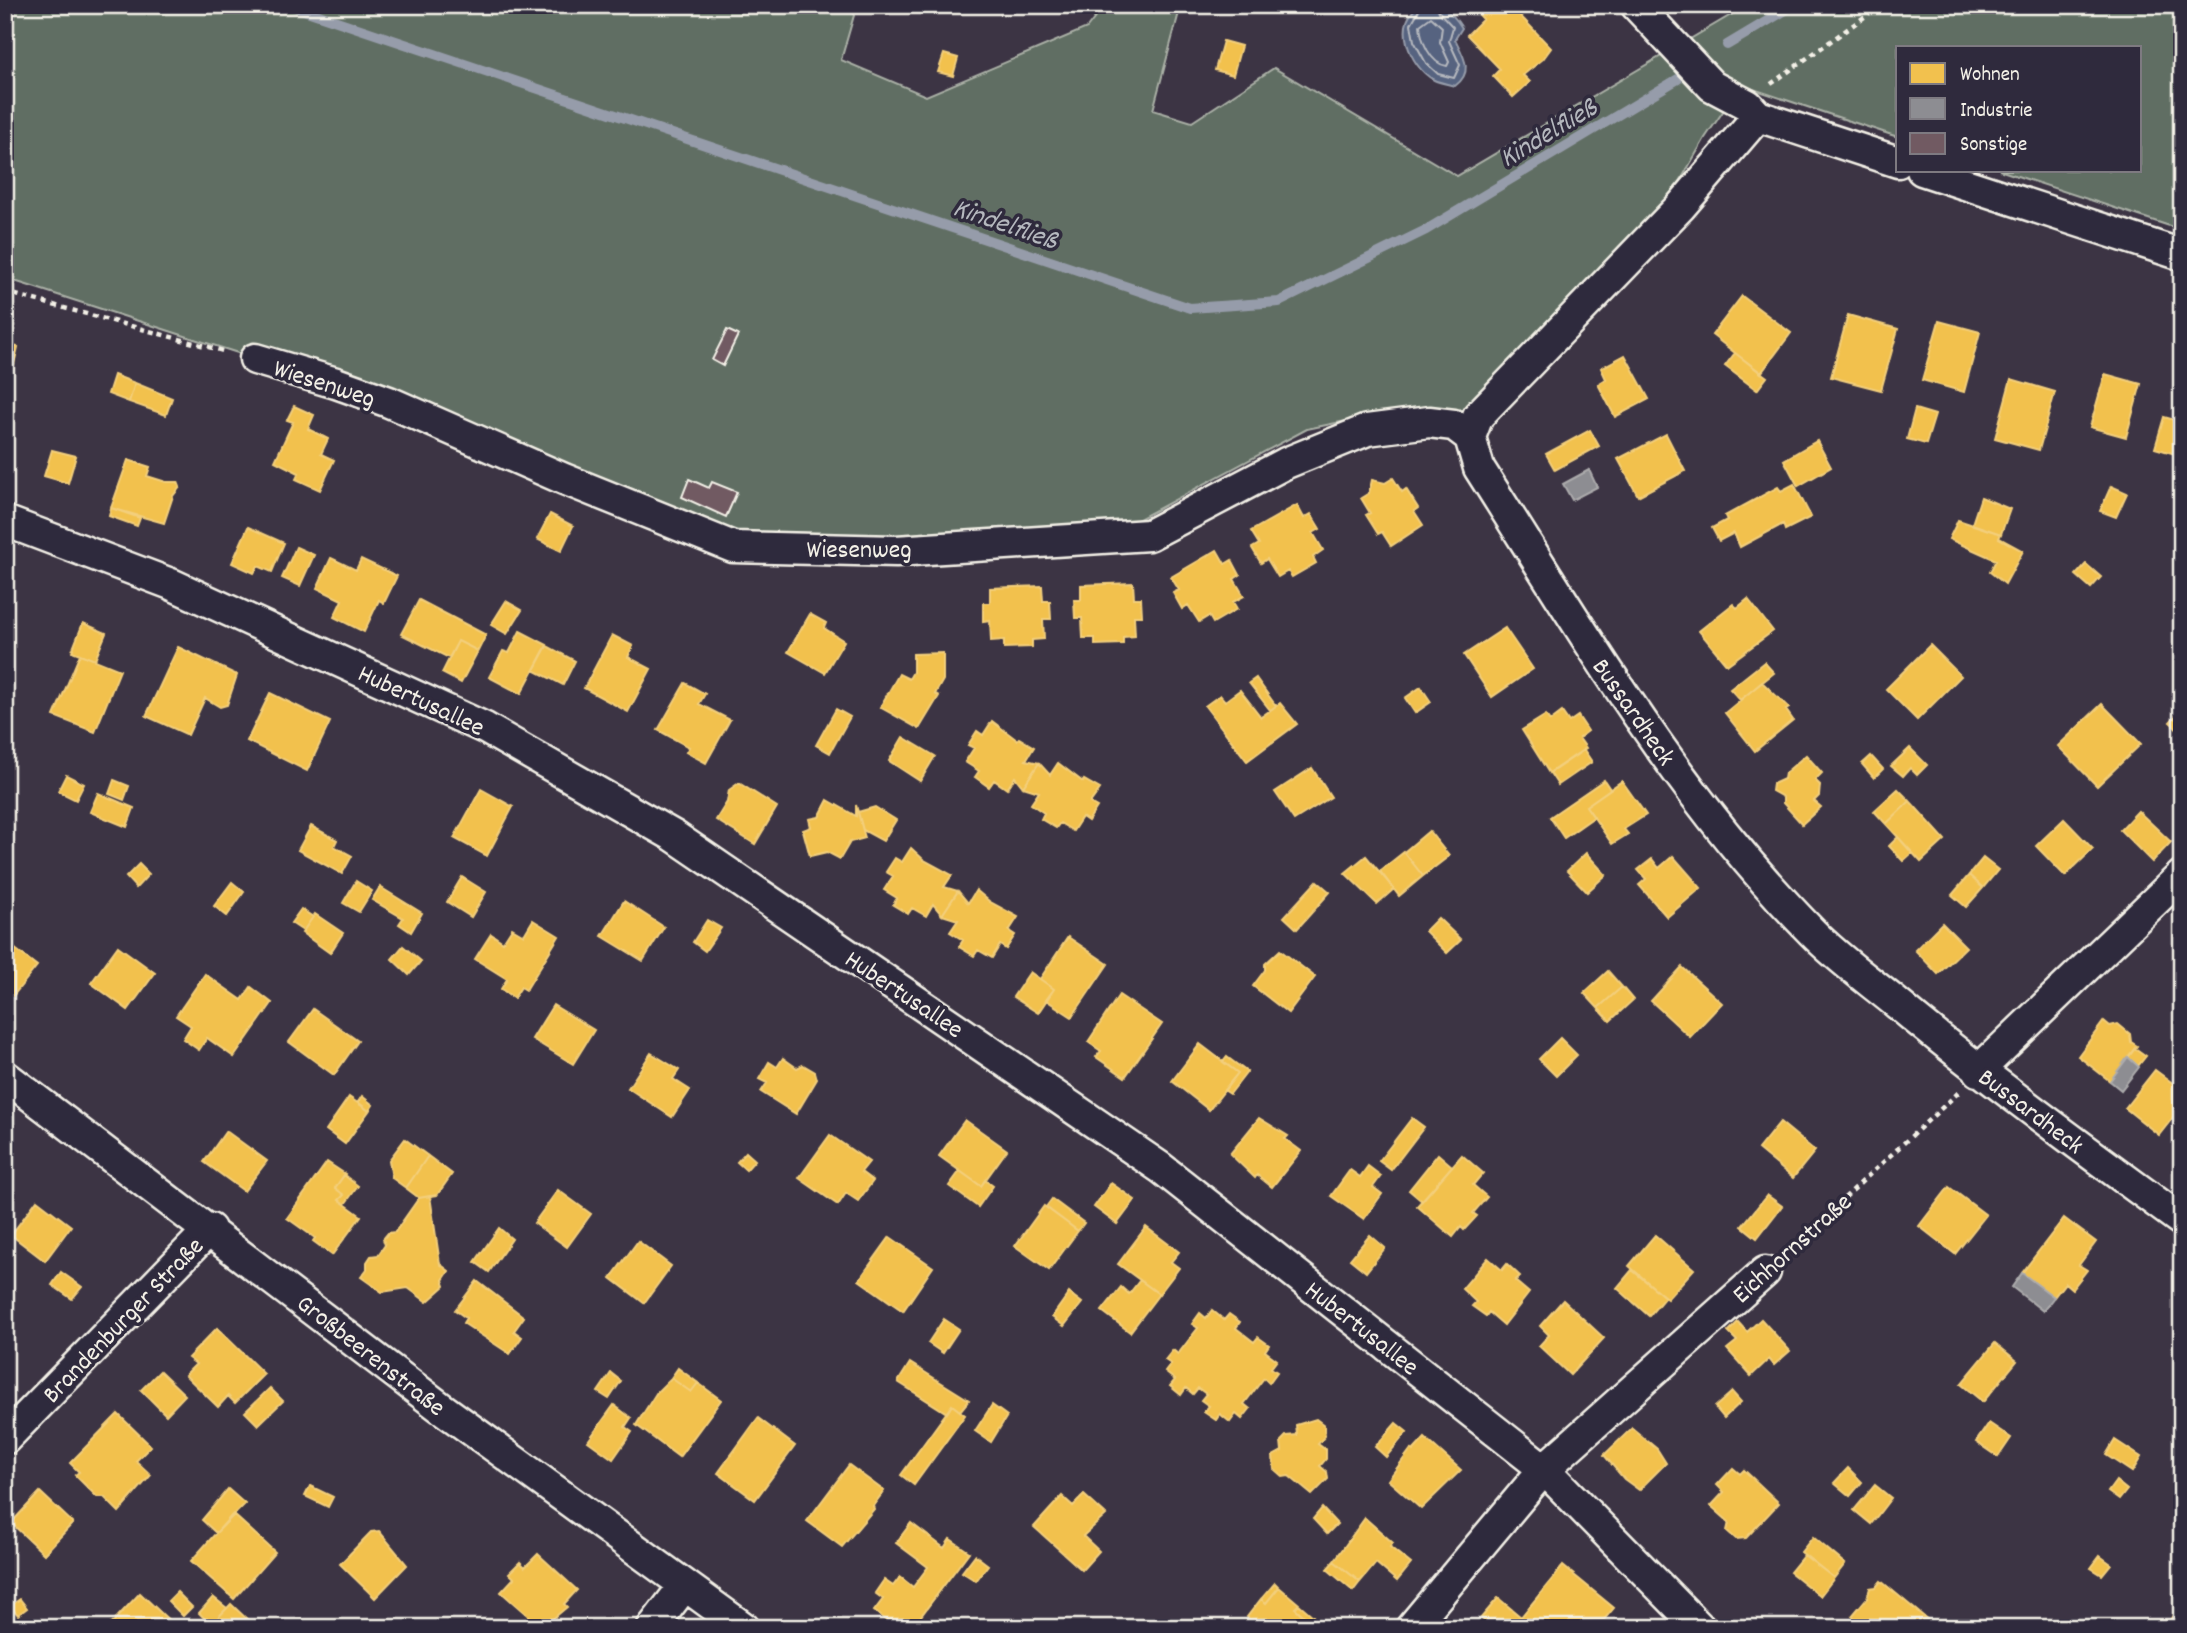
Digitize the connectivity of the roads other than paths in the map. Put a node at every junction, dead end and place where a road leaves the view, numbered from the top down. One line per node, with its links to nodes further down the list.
1 (1636, 5): 2 (street)
2 (1753, 110): 3 (street); 7 (street)
3 (1896, 161)
4 (1928, 172): 5 (street)
5 (2182, 255)
6 (255, 359): 7 (street, Wiesenweg)
7 (1470, 437): 10 (street, Bussardheck)
8 (5, 521): 16 (street, Hubertusallee)
9 (2182, 875): 10 (street)
10 (1978, 1071): 12 (street, Bussardheck)
11 (5, 1076): 13 (street, Großbeerenstraße)
12 (2182, 1222)
13 (210, 1229): 15 (street, Brandenburger Straße); 17 (street, Großbeerenstraße)
14 (1765, 1272): 16 (street, Eichhornstraße)
15 (5, 1439)
16 (1544, 1469): 20 (street, Eichhornstraße); 21 (street, Hubertusallee)
17 (684, 1586): 18 (street); 19 (street, Großbeerenstraße)
18 (652, 1628)
19 (744, 1628)
20 (1411, 1628)
21 (1700, 1628)

